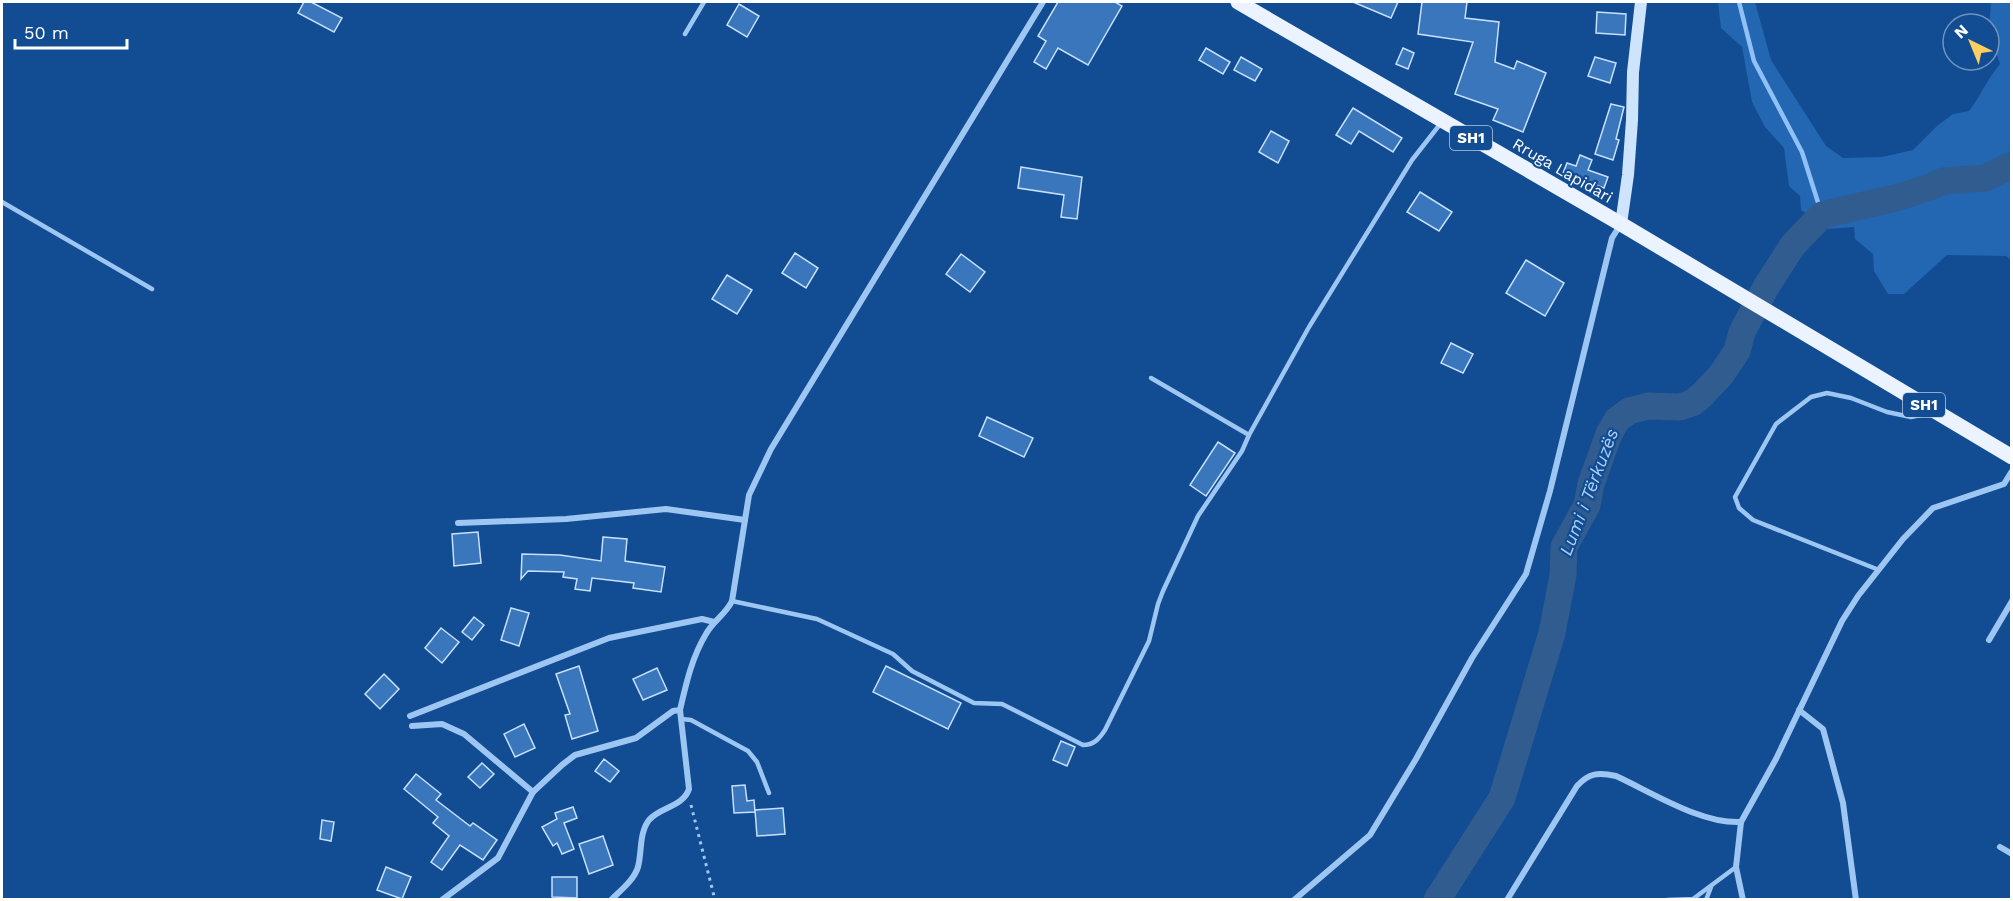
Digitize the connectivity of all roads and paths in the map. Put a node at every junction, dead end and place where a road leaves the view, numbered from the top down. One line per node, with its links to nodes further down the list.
1 (704, 2): 5 (lane)
2 (1043, 2): 15 (street)
3 (1238, 2): 6 (main road, Rruga Lapidari / SH1)
4 (1641, 2): 8 (street)
5 (685, 34)
6 (1442, 121): 8 (main road, Rruga Lapidari / SH1); 12 (lane)
7 (2, 202): 9 (lane)
8 (1621, 224): 11 (main road, Rruga Lapidari / SH1); 38 (street)
9 (152, 289)
10 (1151, 378): 12 (lane)
11 (1935, 412): 13 (main road, SH1); 17 (lane)
12 (1249, 435): 18 (lane)
13 (2012, 457)
14 (2012, 471): 17 (street)
15 (745, 520): 16 (street); 18 (street)
16 (458, 523)
17 (1879, 570): 23 (street)
18 (732, 600): 20 (street)
19 (2012, 601): 21 (street)
20 (714, 622): 22 (street); 24 (street)
21 (1989, 640)
22 (680, 710): 25 (street); 27 (street)
23 (1799, 710): 30 (street); 43 (street)
24 (410, 716)
25 (681, 719): 28 (lane); 29 (street)
26 (412, 726): 27 (street)
27 (533, 792): 35 (street)
28 (769, 793)
29 (687, 796): 36 (street); 37 (path)
30 (1741, 822): 33 (street); 39 (street)
31 (2000, 847): 32 (street)
32 (2012, 854)
33 (1736, 867): 34 (lane); 42 (street)
34 (1712, 884): 40 (lane); 41 (lane)
35 (442, 900)
36 (611, 900)
37 (715, 900)
38 (1294, 900)
39 (1507, 900)
40 (1667, 900)
41 (1706, 900)
42 (1743, 900)
43 (1856, 900)

